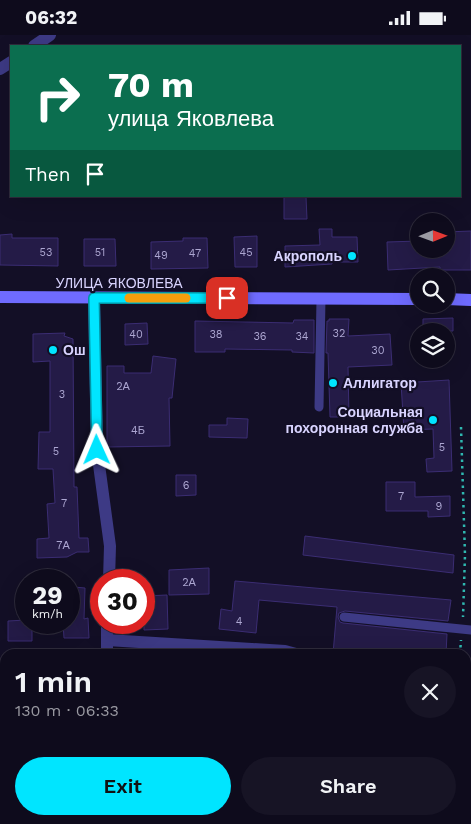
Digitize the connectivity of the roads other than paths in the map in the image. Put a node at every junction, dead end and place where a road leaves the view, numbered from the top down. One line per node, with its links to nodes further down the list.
1 (50, 35): 2 (street)
2 (35, 45)
3 (0, 297): 4 (main road, УЛИЦА ЯКОВЛЕВА)
4 (94, 298): 5 (main road, УЛИЦА ЯКОВЛЕВА); 10 (street)
5 (322, 299): 6 (main road, УЛИЦА ЯКОВЛЕВА); 9 (lane)
6 (410, 299)
7 (455, 299): 8 (main road)
8 (471, 299)
9 (320, 407)
10 (109, 569)
11 (344, 617): 12 (lane)
12 (467, 630)
13 (107, 634): 14 (street)
14 (107, 640): 15 (street); 16 (street)
15 (107, 649)
16 (253, 649)

